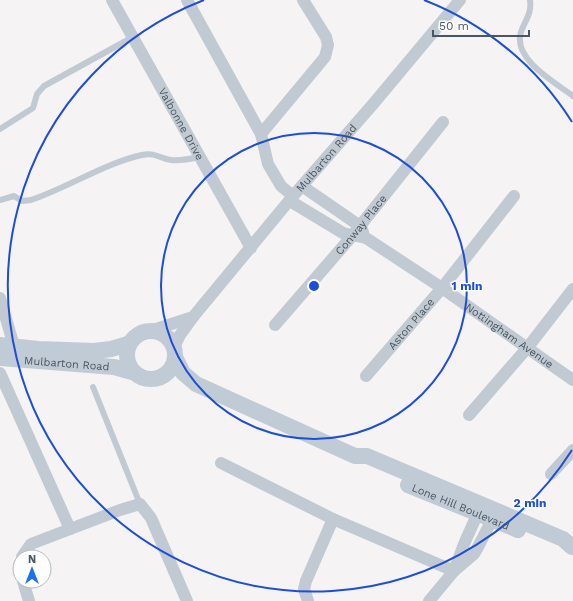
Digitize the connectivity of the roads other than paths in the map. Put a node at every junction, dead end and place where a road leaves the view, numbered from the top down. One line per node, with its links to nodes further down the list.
1 (112, 0): 6 (street, Valbonne Drive)
2 (187, 0): 10 (street, Nottingham Avenue)
3 (303, 0): 10 (street)
4 (460, 0): 12 (street, Mulbarton Road)
5 (530, 0): 7 (lane)
6 (133, 38): 9 (lane); 11 (street, Valbonne Drive)
7 (573, 96)
8 (442, 122): 16 (street, Conway Place)
9 (0, 129)
10 (261, 134): 14 (street, Nottingham Avenue)
11 (199, 157): 15 (lane); 19 (street, Valbonne Drive)
12 (302, 186): 14 (street, Mulbarton Road); 16 (street)
13 (514, 196): 20 (street, Aston Place)
14 (291, 198): 17 (street, Nottingham Avenue); 19 (street, Mulbarton Road)
15 (0, 200)
16 (360, 226): 17 (street, Conway Place); 18 (street)
17 (352, 236): 18 (street, Nottingham Avenue); 24 (street, Conway Place)
18 (366, 238): 20 (street, Nottingham Avenue)
19 (250, 248): 23 (street, Mulbarton Road)
20 (442, 288): 28 (street, Nottingham Avenue); 33 (street, Aston Place)
21 (573, 289): 28 (street)
22 (0, 298): 27 (street)
23 (193, 317): 25 (street, Mulbarton Road); 29 (street, Mulbarton Road)
24 (275, 325)
25 (153, 330): 26 (street, Mulbarton Road); 29 (street)
26 (128, 344): 27 (street, Mulbarton Road); 31 (street)
27 (7, 346)
28 (528, 347): 35 (street, Nottingham Avenue); 38 (street)
29 (175, 352): 34 (street, Mulbarton Road); 36 (street, Lone Hill Boulevard)
30 (0, 358): 31 (street, Mulbarton Road)
31 (132, 372): 34 (street, Mulbarton Road)
32 (0, 374): 45 (street)
33 (366, 376)
34 (158, 378): 36 (street, Lone Hill Boulevard)
35 (573, 380)
36 (196, 384): 43 (street, Lone Hill Boulevard)
37 (93, 387): 42 (lane)
38 (469, 414)
39 (573, 450): 41 (street)
40 (221, 463): 44 (street)
41 (551, 474)
42 (140, 504): 45 (street); 51 (street)
43 (487, 512): 46 (street, Lone Hill Boulevard); 48 (street)
44 (333, 519): 48 (street); 52 (street)
45 (70, 529): 47 (street)
46 (573, 547)
47 (28, 549)
48 (454, 572): 53 (street)
49 (25, 589): 50 (street)
50 (29, 601)
51 (187, 601)
52 (308, 601)
53 (429, 601)

